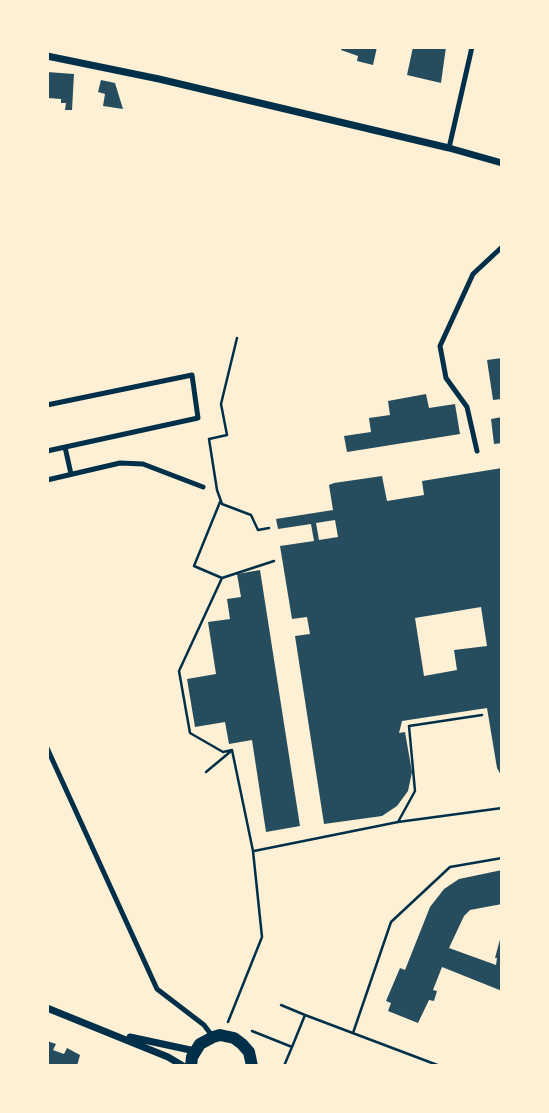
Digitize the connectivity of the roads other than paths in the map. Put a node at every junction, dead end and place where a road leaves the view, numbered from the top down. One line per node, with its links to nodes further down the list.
1 (472, 47): 3 (lane)
2 (47, 56): 3 (street)
3 (449, 148): 4 (street)
4 (502, 163)
5 (502, 247): 9 (lane)
6 (47, 405): 7 (lane)
7 (65, 447): 8 (lane); 10 (lane)
8 (47, 451)
9 (477, 451)
10 (71, 474): 11 (lane); 12 (lane)
11 (47, 480)
12 (203, 487)
13 (47, 748): 16 (lane)
14 (47, 1008): 15 (street)
15 (115, 1035): 17 (street); 18 (street)
16 (213, 1037): 17 (street); 20 (street)
17 (195, 1051): 19 (street)
18 (183, 1066)
19 (191, 1066)
20 (252, 1066)

